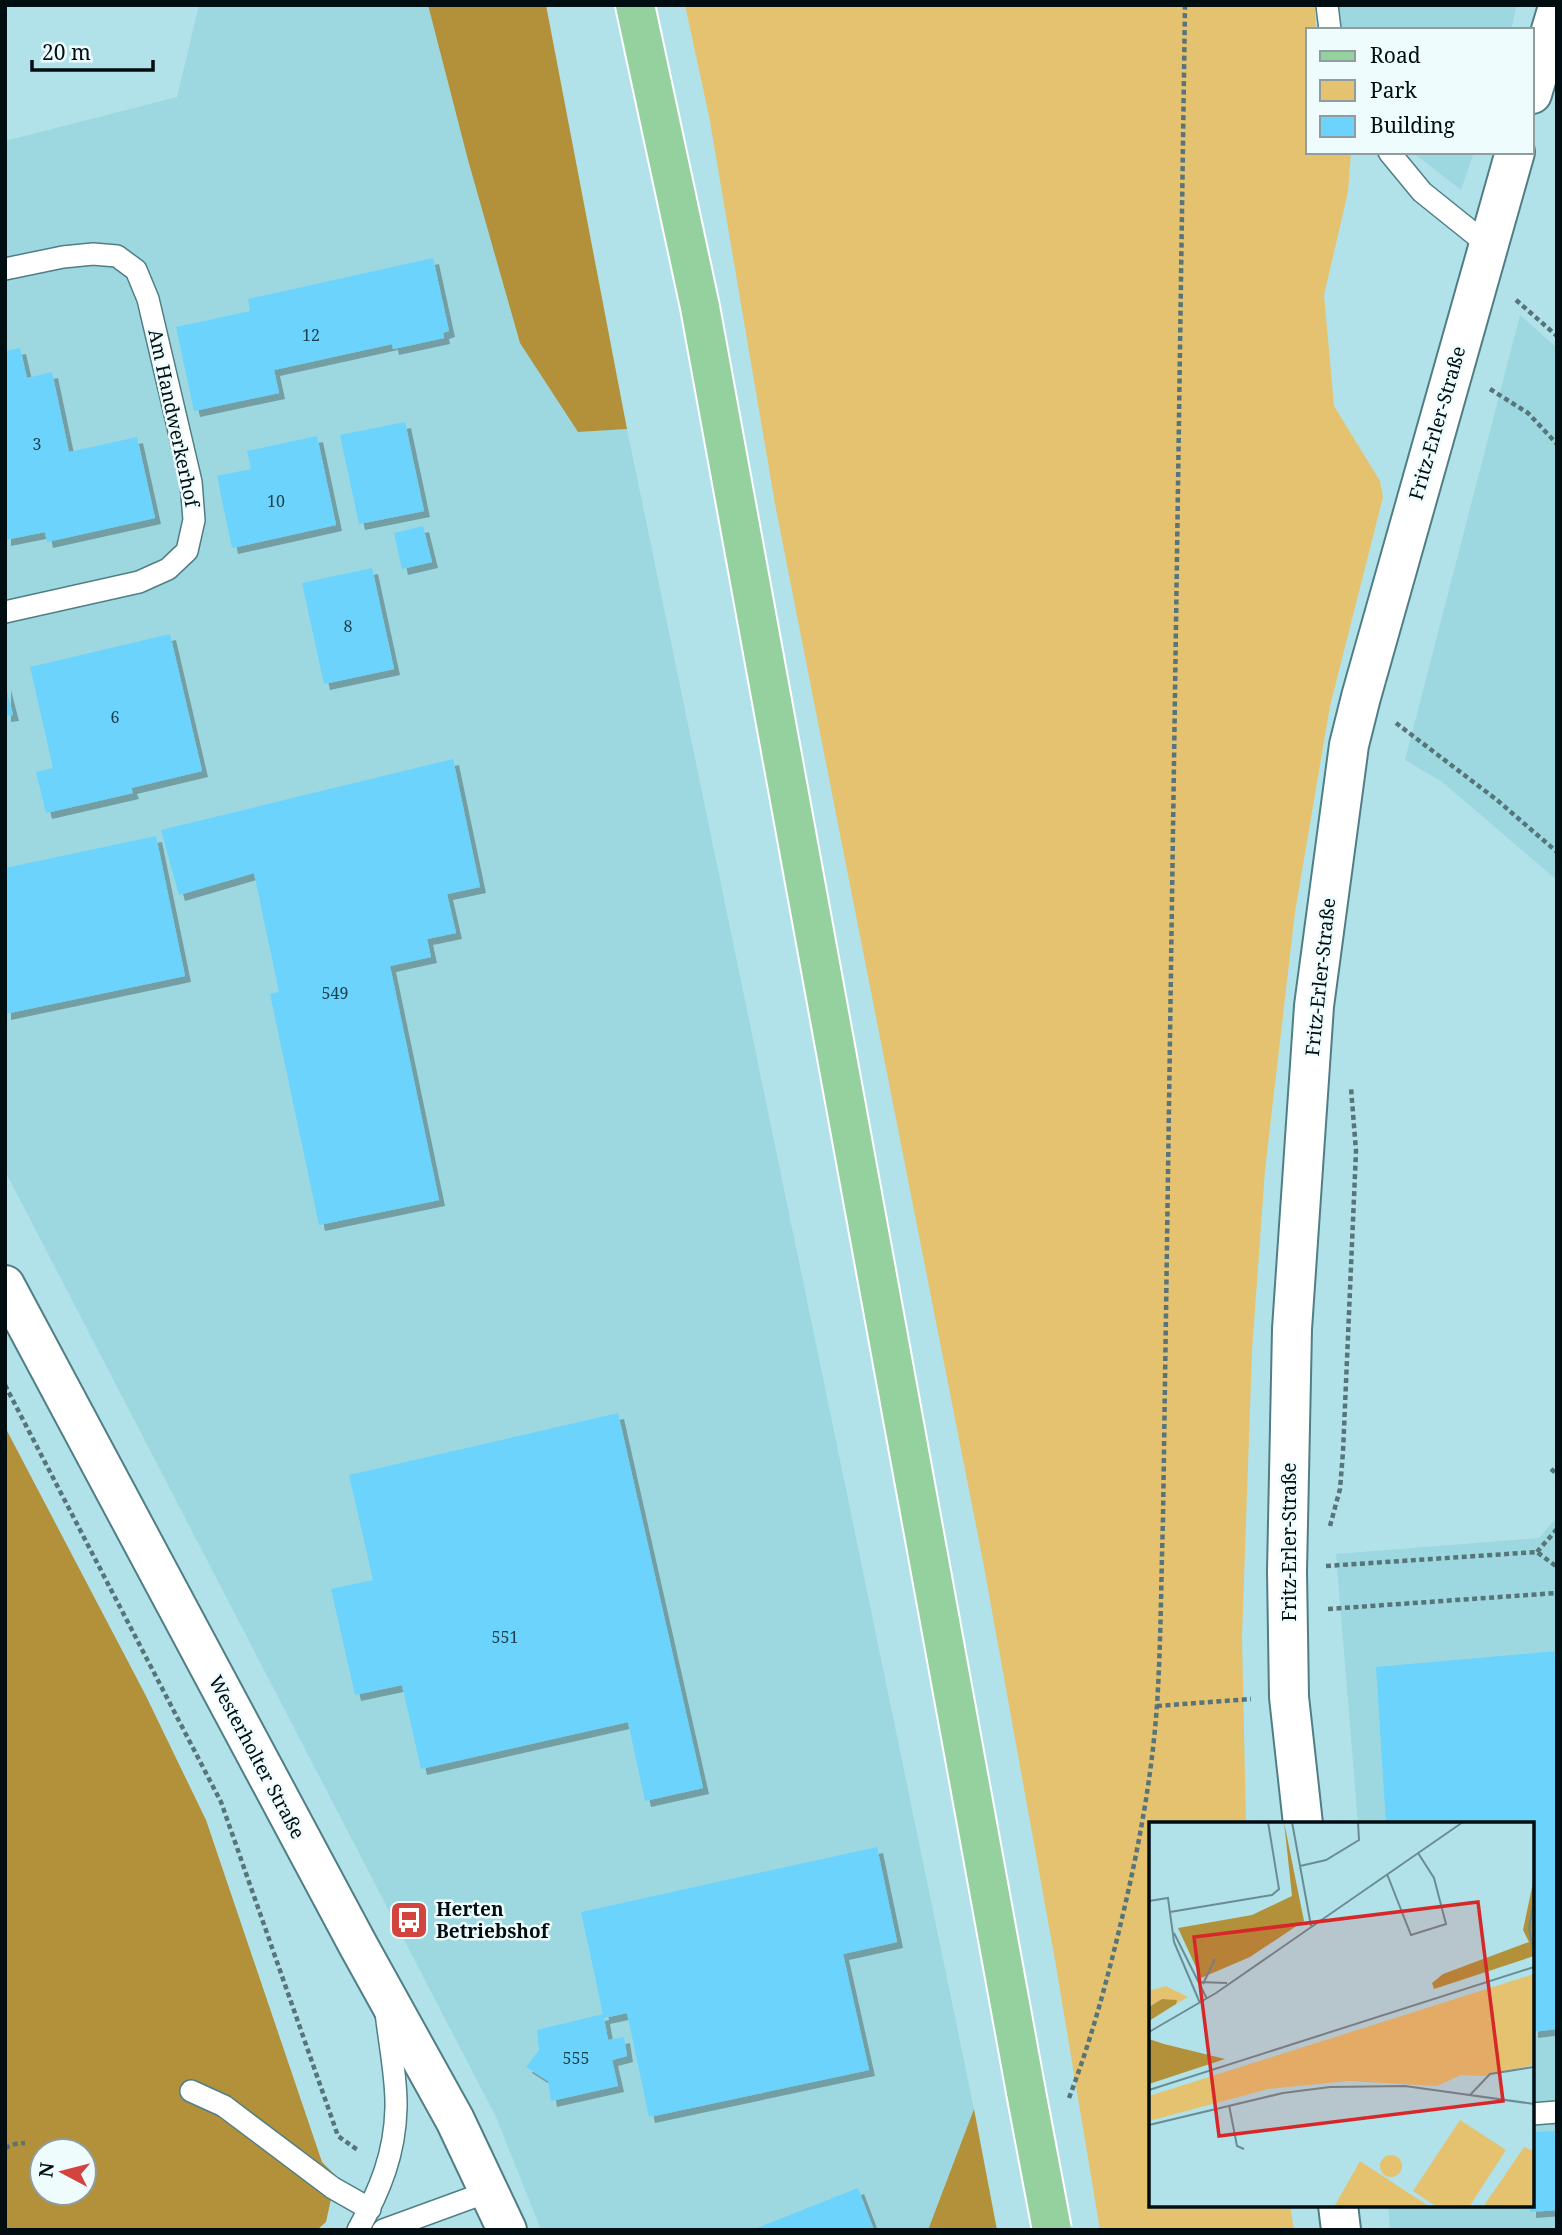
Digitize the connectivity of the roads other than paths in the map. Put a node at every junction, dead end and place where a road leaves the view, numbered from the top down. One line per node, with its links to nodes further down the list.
1 (635, 5): 24 (main road, bridge)
2 (1327, 5): 4 (lane)
3 (1557, 10): 5 (street)
4 (1329, 28)
5 (1534, 87)
6 (1391, 154): 8 (lane)
7 (1514, 154): 8 (street, Fritz-Erler-Straße)
8 (1488, 245): 13 (street, Fritz-Erler-Straße)
9 (5, 269): 10 (lane, Am Handwerkerhof)
10 (5, 612)
11 (5, 1285): 12 (street, Westerholter Straße)
12 (14, 1321): 14 (street, Westerholter Straße)
13 (1303, 1822)
14 (383, 1989): 18 (street, Westerholter Straße); 20 (lane)
15 (191, 2091): 20 (lane)
16 (1557, 2112): 17 (lane)
17 (1534, 2114)
18 (490, 2191): 22 (lane); 23 (street, Westerholter Straße)
19 (1338, 2207): 25 (street)
20 (370, 2208): 21 (lane)
21 (358, 2230)
22 (383, 2230)
23 (506, 2230)
24 (1052, 2230)
25 (1341, 2230)

